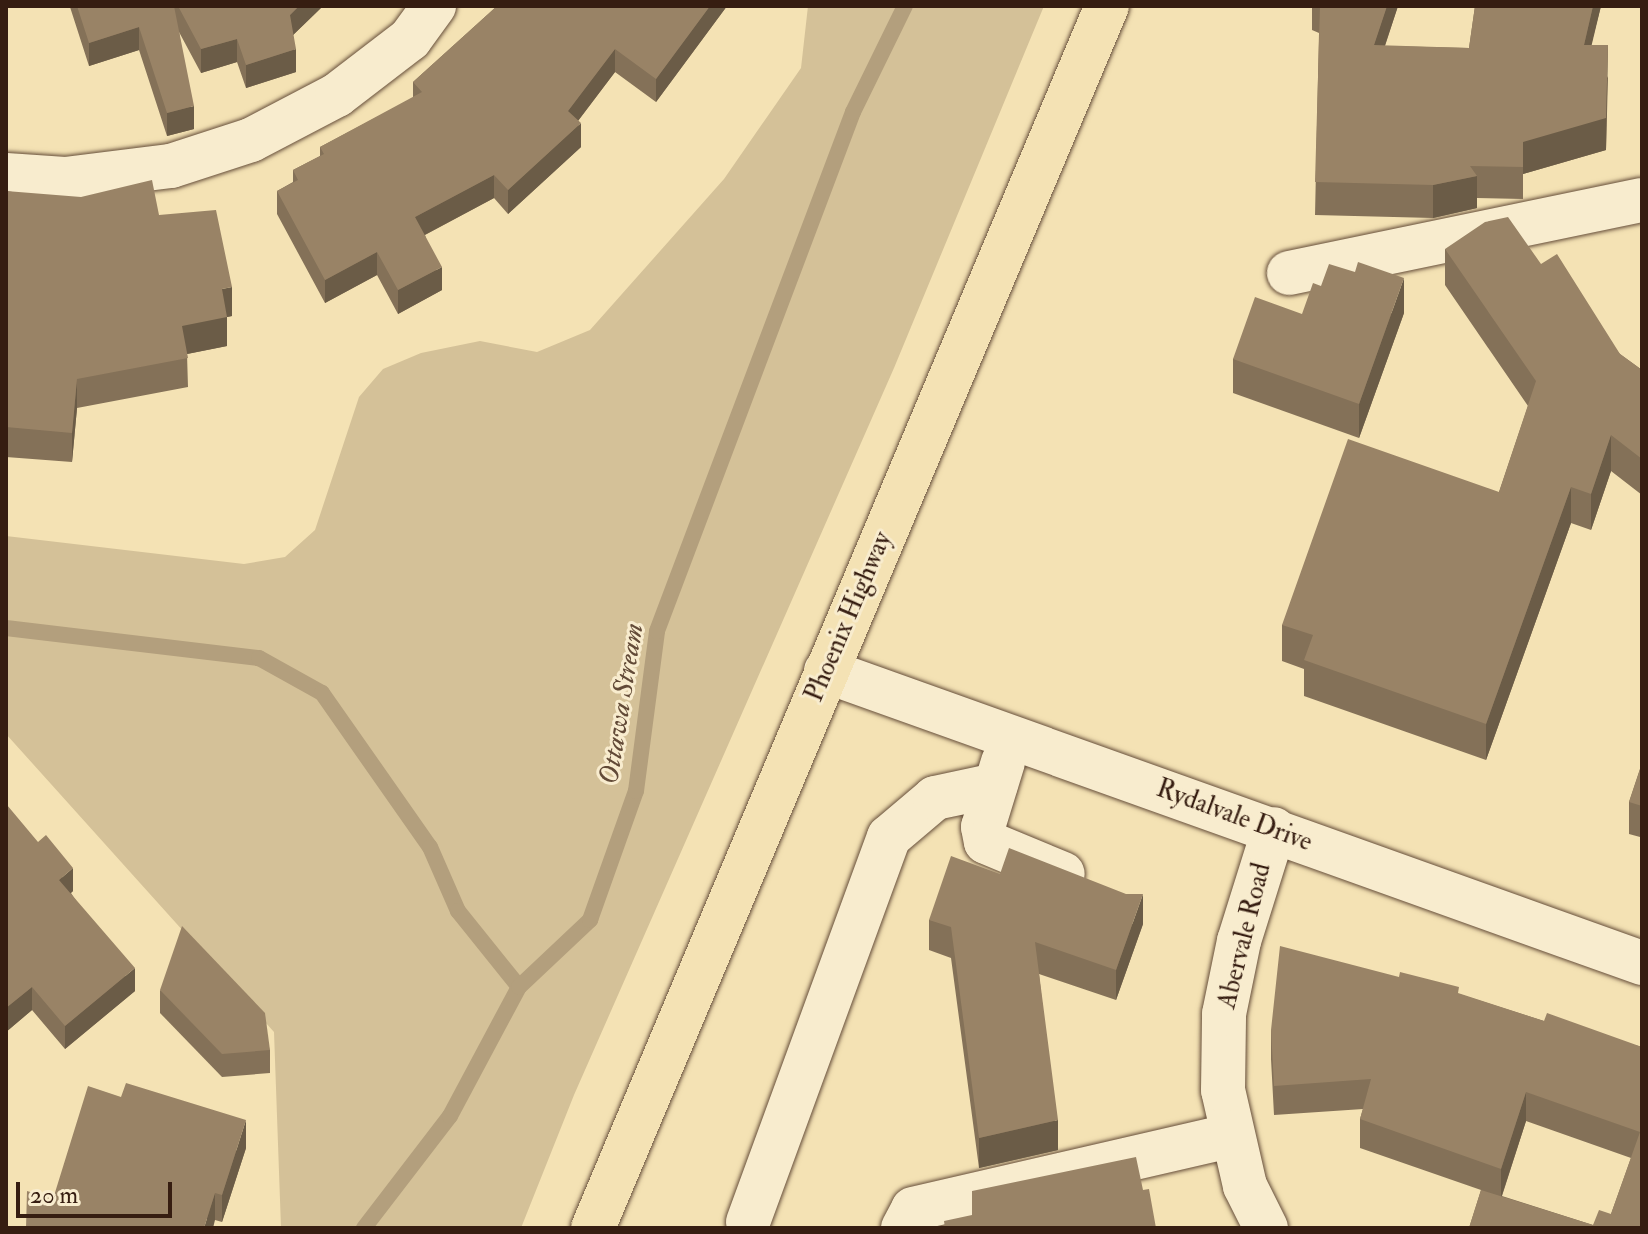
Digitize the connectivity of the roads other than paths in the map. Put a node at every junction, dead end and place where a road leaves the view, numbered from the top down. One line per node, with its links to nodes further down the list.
1 (434, 6): 3 (street)
2 (1107, 6): 6 (main road, Phoenix Highway)
3 (6, 175)
4 (1642, 200): 5 (street)
5 (1289, 273)
6 (826, 671): 7 (street, Rydalvale Drive); 14 (main road, Phoenix Highway)
7 (1011, 737): 8 (street); 9 (street, Rydalvale Drive)
8 (996, 785): 10 (street); 13 (street)
9 (1274, 829): 11 (street, Rydalvale Drive); 12 (street, Abervale Road)
10 (1105, 890)
11 (1642, 963)
12 (1233, 1135): 15 (street); 16 (street, Abervale Road)
13 (748, 1222)
14 (593, 1228)
15 (903, 1228)
16 (1266, 1228)

